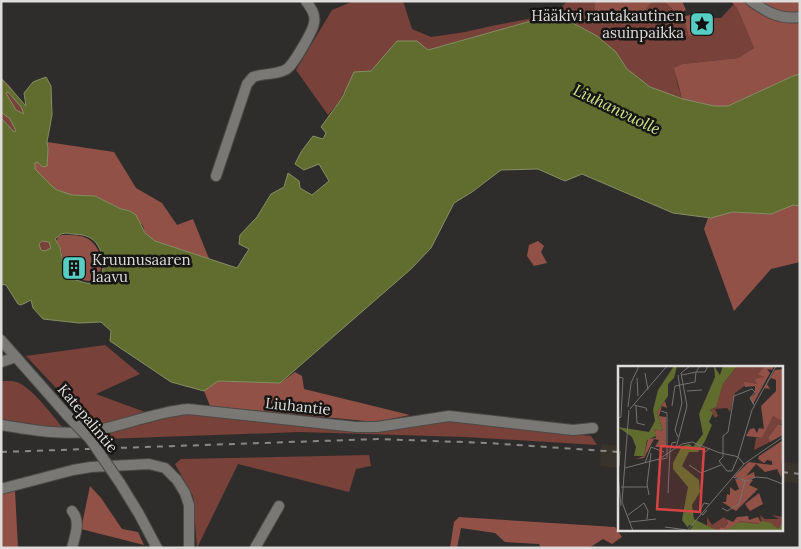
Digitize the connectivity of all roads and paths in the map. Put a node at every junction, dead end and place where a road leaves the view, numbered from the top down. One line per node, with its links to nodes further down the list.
1 (306, 1): 4 (street)
2 (751, 1): 3 (street)
3 (800, 17)
4 (216, 176)
5 (3, 345): 6 (street, Katepalintie)
6 (16, 357): 7 (street); 14 (street, Katepalintie, bridge)
7 (1, 362)
8 (1, 425): 9 (street, Liuhantie)
9 (593, 428)
10 (1, 488): 15 (street)
11 (279, 506): 16 (street)
12 (72, 511): 13 (street)
13 (72, 548)
14 (157, 548)
15 (189, 548)
16 (255, 548)

